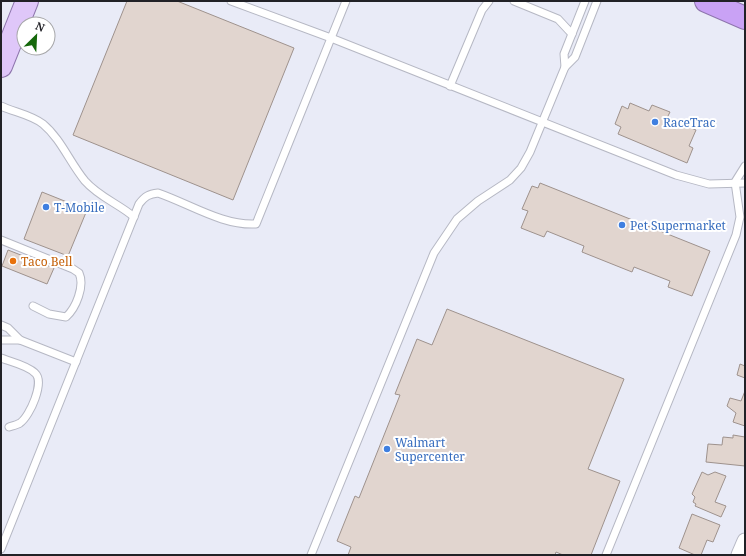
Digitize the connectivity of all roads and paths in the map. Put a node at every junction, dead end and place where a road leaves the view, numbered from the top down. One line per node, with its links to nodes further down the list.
1 (27, 1): 12 (main road)
2 (231, 1): 11 (lane)
3 (346, 1): 11 (lane)
4 (489, 1): 14 (lane)
5 (514, 1): 10 (lane)
6 (585, 1): 10 (lane)
7 (597, 1): 13 (lane)
8 (706, 1): 9 (highway)
9 (745, 18)
10 (572, 34): 13 (lane)
11 (331, 38): 14 (lane); 20 (lane)
12 (1, 66)
13 (565, 67): 16 (lane)
14 (450, 86): 16 (lane)
15 (1, 106): 20 (lane)
16 (542, 122): 18 (lane); 31 (lane)
17 (745, 166): 18 (lane)
18 (735, 182): 19 (lane); 32 (lane)
19 (745, 183)
20 (134, 217): 27 (lane)
21 (1, 240): 22 (lane)
22 (33, 306)
23 (1, 325): 25 (lane)
24 (1, 340): 25 (lane)
25 (20, 340): 27 (lane)
26 (1, 358): 28 (lane)
27 (76, 362): 30 (lane)
28 (9, 427)
29 (745, 541): 33 (street)
30 (1, 549)
31 (311, 555)
32 (606, 555)
33 (739, 555)

